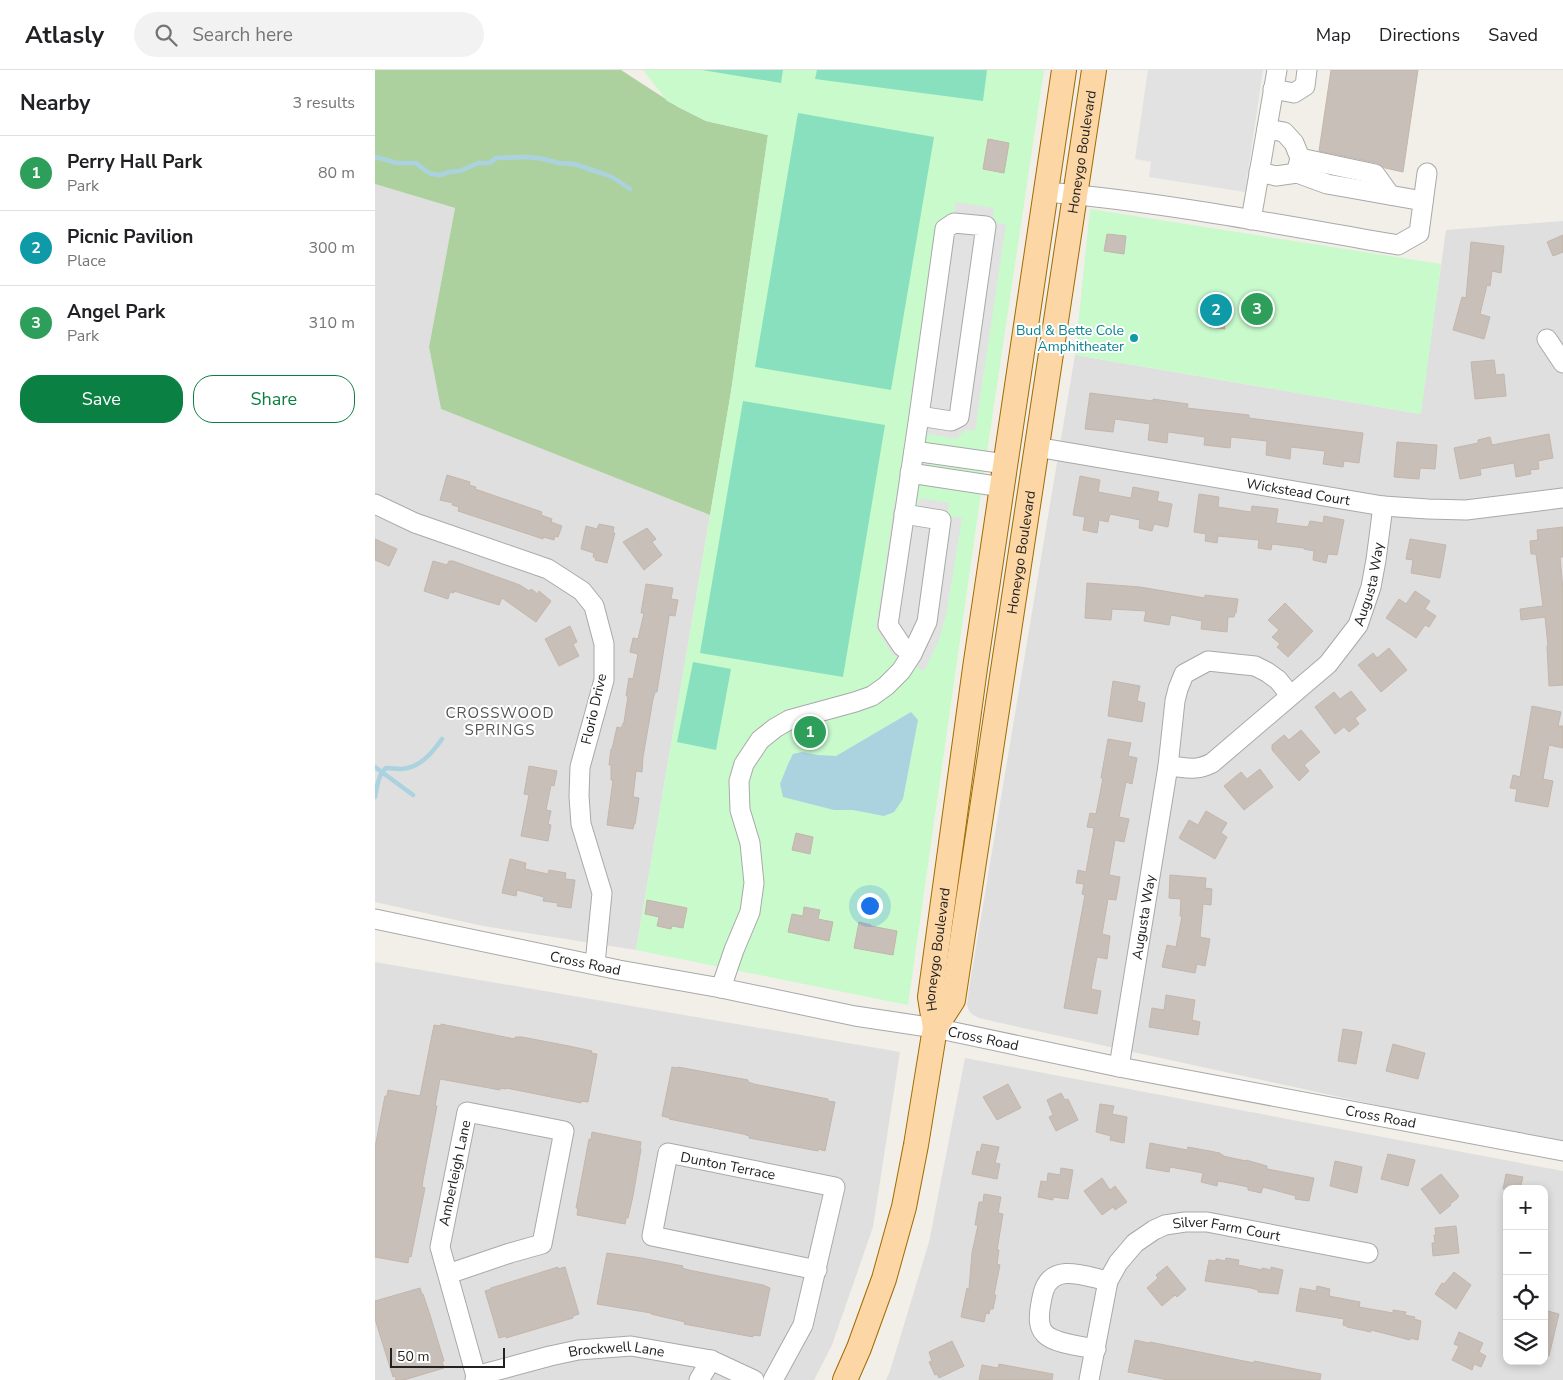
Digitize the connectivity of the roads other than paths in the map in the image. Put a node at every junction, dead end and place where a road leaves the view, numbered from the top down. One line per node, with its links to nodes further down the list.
1 (1064, 70): 10 (main road, Honeygo Boulevard)
2 (1094, 70): 11 (main road, Honeygo Boulevard)
3 (1277, 70): 5 (street)
4 (1307, 70): 5 (street)
5 (1273, 89): 6 (street)
6 (1267, 129): 7 (street); 8 (street)
7 (1298, 166): 8 (street); 12 (street)
8 (1259, 172): 13 (street)
9 (1427, 173): 12 (street)
10 (1045, 192): 11 (street); 19 (main road, Honeygo Boulevard)
11 (1074, 194): 13 (street); 17 (main road, Honeygo Boulevard)
12 (1423, 201): 13 (street)
13 (1251, 220)
14 (1547, 338): 15 (street)
15 (1563, 363)
16 (919, 416): 16 (street); 18 (street)
17 (1036, 447): 24 (street, Wickstead Court); 32 (main road, Honeygo Boulevard)
18 (914, 451): 19 (street); 20 (street)
19 (1005, 464): 21 (main road, Honeygo Boulevard)
20 (910, 473): 21 (street); 25 (street)
21 (1002, 487): 32 (main road, Honeygo Boulevard)
22 (1563, 498): 24 (street, Wickstead Court)
23 (375, 504): 30 (street, Florio Drive)
24 (1383, 506): 27 (street, Augusta Way)
25 (904, 514): 26 (street); 26 (street)
26 (912, 654): 31 (street)
27 (1290, 695): 28 (street, Augusta Way); 28 (street, Augusta Way)
28 (1168, 766): 33 (street, Augusta Way)
29 (375, 918): 30 (street, Cross Road)
30 (595, 964): 31 (street, Cross Road)
31 (721, 988): 32 (street, Cross Road)
32 (935, 1028): 33 (street, Cross Road); 46 (main road, Honeygo Boulevard)
33 (1119, 1067): 34 (street, Cross Road)
34 (1563, 1152)
35 (1367, 1253): 38 (street, Silver Farm Court)
36 (817, 1270): 36 (street, Dunton Terrace); 45 (street, Dunton Terrace)
37 (449, 1274): 37 (street, Amberleigh Lane); 42 (street, Amberleigh Lane)
38 (1108, 1281): 39 (street, Silver Farm Court); 39 (street)
39 (1096, 1349): 47 (street, Silver Farm Court)
40 (711, 1360): 41 (street, Brockwell Lane); 43 (street); 44 (street, Brockwell Lane)
41 (520, 1373): 42 (street, Brockwell Lane)
42 (476, 1378)
43 (699, 1380)
44 (754, 1380)
45 (773, 1380)
46 (845, 1380)
47 (1089, 1380)

